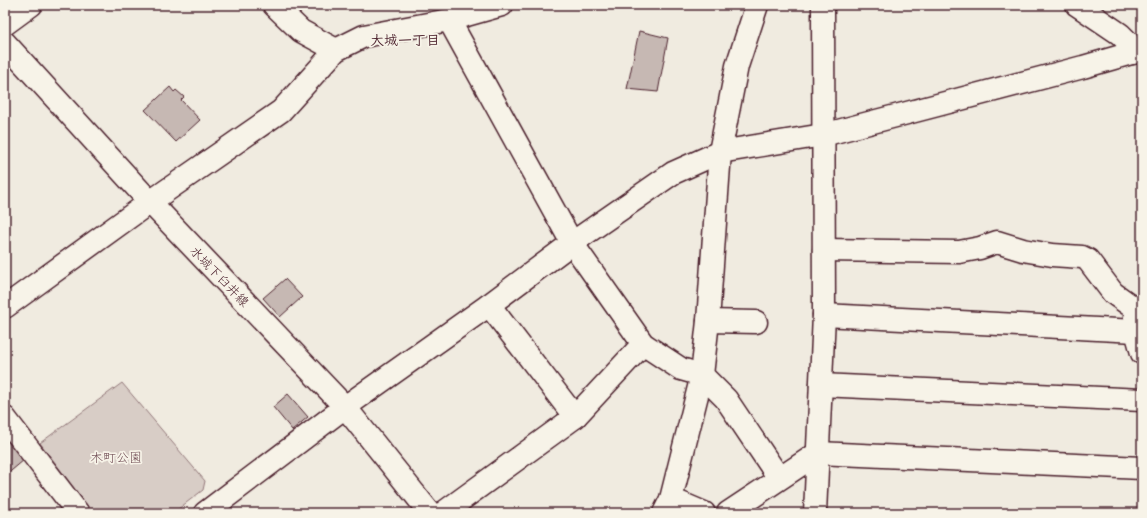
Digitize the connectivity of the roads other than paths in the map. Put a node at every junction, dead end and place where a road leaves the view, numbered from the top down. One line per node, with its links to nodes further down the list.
1 (31, 5): 8 (street)
2 (274, 5): 10 (street)
3 (502, 5): 7 (street)
4 (757, 5): 13 (street)
5 (824, 5): 12 (street)
6 (1077, 5): 11 (street)
7 (449, 20): 10 (street); 15 (street)
8 (5, 24)
9 (5, 44): 14 (street, 水城下臼井線)
10 (336, 50): 14 (street)
11 (1137, 52): 12 (street)
12 (823, 135): 13 (street); 16 (street)
13 (720, 152): 15 (street); 21 (street)
14 (150, 202): 18 (street); 29 (street, 水城下臼井線)
15 (572, 243): 17 (street); 24 (street)
16 (824, 250): 19 (street); 20 (street)
17 (489, 305): 29 (street); 31 (street)
18 (5, 307)
19 (1138, 309): 23 (street)
20 (824, 315): 23 (street); 27 (street)
21 (708, 321): 22 (street); 26 (street)
22 (756, 322)
23 (1136, 331): 25 (street)
24 (643, 344): 26 (street); 31 (street)
25 (1142, 353)
26 (702, 375): 34 (street); 35 (street)
27 (821, 385): 28 (street); 32 (street)
28 (1142, 400)
29 (345, 407): 37 (street); 38 (street, 水城下臼井線)
30 (5, 418): 36 (street)
31 (575, 418): 39 (street)
32 (818, 452): 33 (street); 34 (street); 42 (street)
33 (1142, 468)
34 (779, 478): 41 (street)
35 (668, 506): 40 (street)
36 (78, 513)
37 (205, 513)
38 (430, 513)
39 (443, 513)
40 (704, 513)
41 (728, 513)
42 (815, 513)

